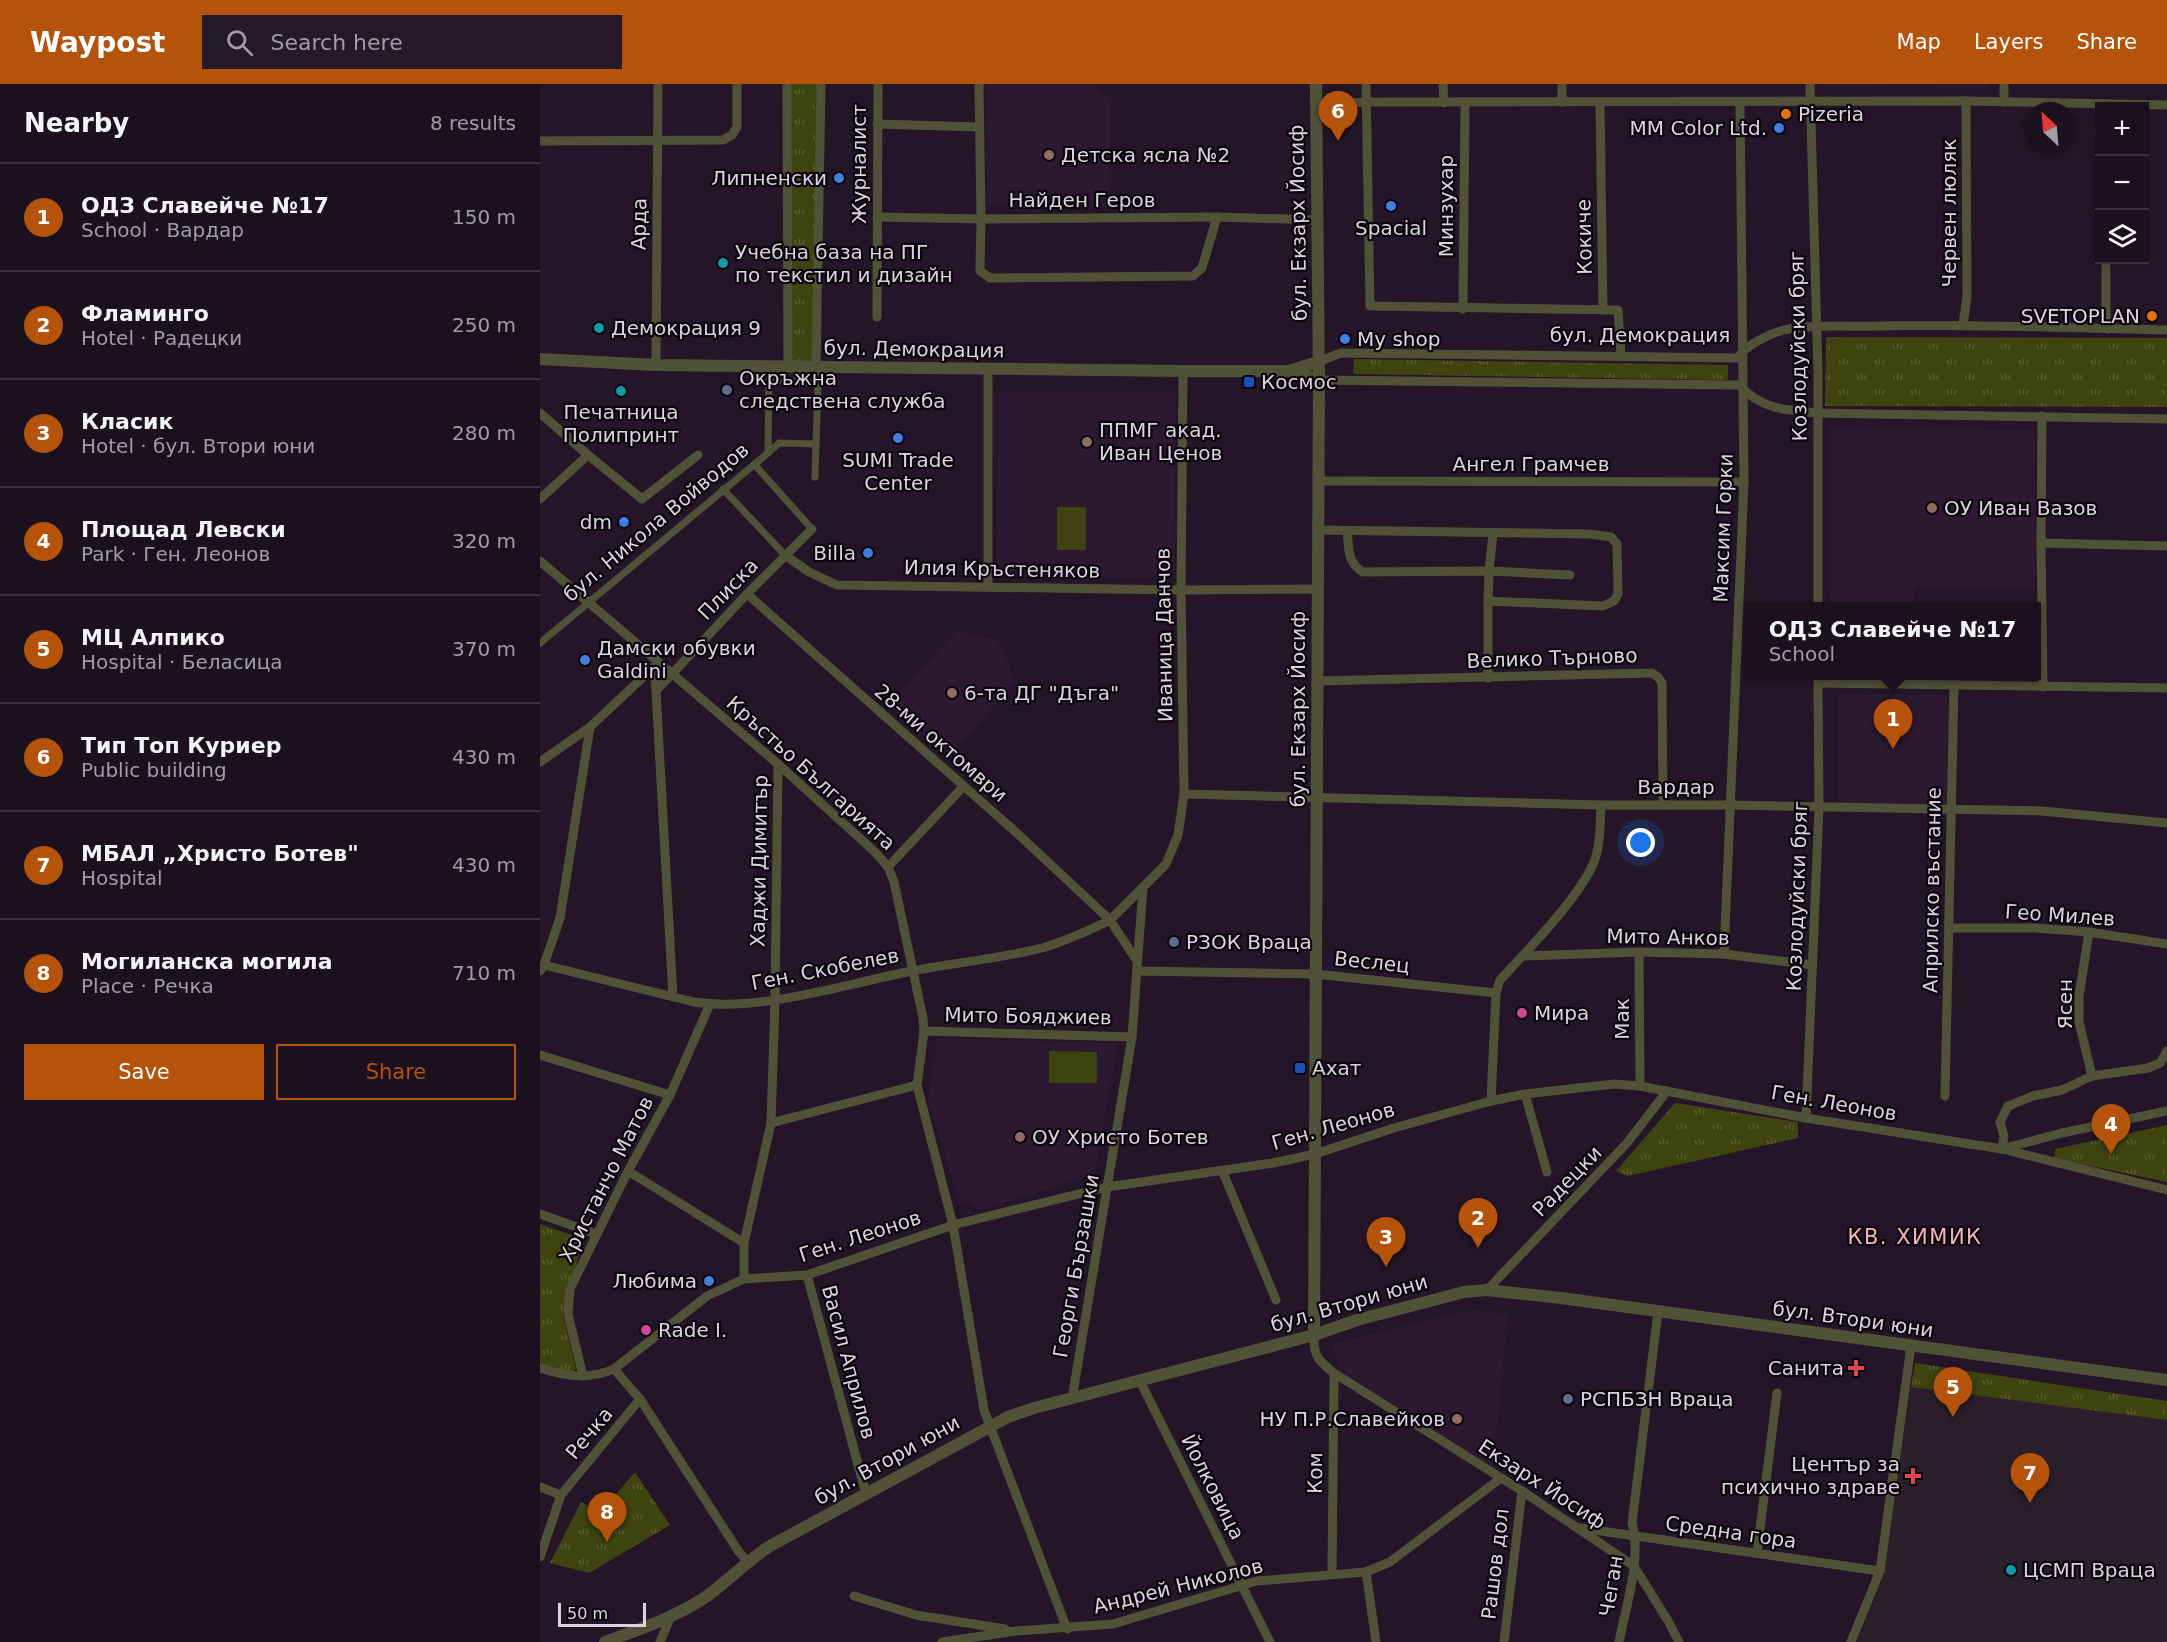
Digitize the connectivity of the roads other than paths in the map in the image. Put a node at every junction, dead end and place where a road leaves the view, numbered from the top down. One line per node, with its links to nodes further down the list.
1 (658, 84): 28 (street, Арда)
2 (737, 84): 28 (street)
3 (787, 84): 47 (street)
4 (821, 84): 48 (street)
5 (878, 84): 26 (street, Журналист)
6 (979, 84): 27 (street, Найден Геров)
7 (1316, 84): 22 (street, бул. Екзарх Йосиф)
8 (1366, 84): 14 (street)
9 (1443, 84): 18 (street)
10 (1562, 84): 15 (street)
11 (1810, 84): 21 (street, Козлодуйски бряг)
12 (2004, 84): 17 (street)
13 (1966, 101): 17 (street); 21 (street); 38 (street, Червен люляк)
14 (1366, 102): 18 (street); 22 (street); 35 (street)
15 (1562, 102): 16 (street); 19 (street)
16 (1600, 102): 20 (street); 36 (street, Кокиче)
17 (2004, 102): 23 (street)
18 (1444, 103): 19 (street)
19 (1465, 103): 35 (street, Минзухар)
20 (1740, 103): 21 (street); 42 (street, Максим Горки)
21 (1811, 103): 39 (street, Козлодуйски бряг)
22 (1316, 105): 33 (street, бул. Екзарх Йосиф)
23 (2095, 105)
24 (2149, 105): 25 (street)
25 (2167, 105)
26 (877, 124): 27 (street); 30 (street, Журналист)
27 (979, 127): 32 (street, Найден Геров)
28 (658, 140): 29 (street); 46 (street, Арда)
29 (540, 141)
30 (877, 217): 32 (street); 37 (street, Журналист)
31 (1217, 217): 32 (street, Найден Геров); 32 (street); 33 (street, Найден Геров)
32 (981, 219)
33 (1317, 220): 45 (street, бул. Екзарх Йосиф)
34 (2106, 264): 40 (street)
35 (1463, 309): 36 (street)
36 (1603, 310): 43 (street)
37 (877, 317)
38 (1963, 324): 39 (street, бул. Демокрация); 40 (street, бул. Демокрация)
39 (1817, 328): 42 (street, бул. Демокрация); 57 (street, Козлодуйски бряг)
40 (2108, 329): 41 (street, бул. Демокрация)
41 (2167, 330)
42 (1744, 349): 43 (street, бул. Демокрация); 55 (street, Максим Горки)
43 (1621, 356): 45 (street, бул. Демокрация)
44 (540, 359): 46 (street, бул. Демокрация)
45 (1318, 362): 51 (street, бул. Демокрация); 53 (street, бул. Екзарх Йосиф)
46 (656, 365): 52 (street, бул. Демокрация)
47 (788, 367): 48 (street, бул. Демокрация); 52 (street, бул. Демокрация)
48 (816, 367): 49 (street, бул. Демокрация); 54 (street)
49 (988, 369): 50 (street, бул. Демокрация); 80 (street)
50 (1183, 371): 51 (street, бул. Демокрация); 82 (street, Иваница Данчов)
51 (1288, 371): 53 (street, бул. Демокрация)
52 (769, 373): 54 (street); 61 (street)
53 (1319, 380): 55 (street, бул. Демокрация); 66 (street, бул. Екзарх Йосиф)
54 (818, 384): 60 (street)
55 (1744, 391): 57 (street, бул. Демокрация); 67 (street, Максим Горки)
56 (540, 413): 62 (street)
57 (1818, 413): 58 (street, бул. Демокрация); 86 (street, Козлодуйски бряг)
58 (2042, 416): 59 (street, бул. Демокрация); 74 (street)
59 (2167, 419)
60 (816, 444): 61 (street, бул. Никола Войводов); 65 (street)
61 (768, 453): 64 (street, бул. Никола Войводов)
62 (588, 455): 63 (street); 69 (street)
63 (698, 455)
64 (754, 464): 68 (street, бул. Никола Войводов); 70 (street)
65 (815, 477)
66 (1318, 481): 67 (street, Ангел Грамчев); 71 (street, бул. Екзарх Йосиф)
67 (1744, 482): 106 (street, Максим Горки)
68 (723, 489): 76 (street, Илия Кръстеняков); 85 (street, бул. Никола Войводов)
69 (540, 499)
70 (812, 529): 76 (street, Плиска)
71 (1318, 531): 72 (street); 81 (street, бул. Екзарх Йосиф)
72 (1347, 531): 73 (street); 78 (street)
73 (1493, 534): 78 (street); 84 (street)
74 (2041, 543): 75 (street); 95 (street)
75 (2167, 546)
76 (785, 555): 80 (street, Илия Кръстеняков); 83 (street, Плиска)
77 (540, 561): 85 (street, Кръстьо Българията)
78 (1489, 571): 79 (street); 84 (street)
79 (1570, 575)
80 (988, 587): 82 (street, Илия Кръстеняков)
81 (1318, 589): 82 (street, Илия Кръстеняков); 93 (street, бул. Екзарх Йосиф)
82 (1181, 590): 102 (street, Иваница Данчов)
83 (747, 594): 89 (street, Плиска); 101 (street, 28-ми октомври)
84 (1488, 601): 90 (street)
85 (588, 602): 87 (street, бул. Никола Войводов); 88 (street, Кръстьо Българията)
86 (1818, 602)
87 (540, 643)
88 (658, 663): 89 (street, Кръстьо Българията); 97 (street); 98 (street)
89 (672, 675): 97 (street); 100 (street, Кръстьо Българията)
90 (1488, 678): 93 (street, Велико Търново); 105 (street, Велико Търново)
91 (1818, 680): 107 (street, Козлодуйски бряг)
92 (1837, 680): 94 (street)
93 (1317, 681): 103 (street, бул. Екзарх Йосиф)
94 (1954, 686): 95 (street); 108 (street, Априлско въстание)
95 (2043, 687): 96 (street)
96 (2167, 688)
97 (656, 691): 125 (street)
98 (590, 727): 99 (street); 121 (street)
99 (540, 762)
100 (778, 764): 110 (street, Кръстьо Българията); 126 (street, Хаджи Димитър)
101 (963, 787): 110 (street); 112 (street, 28-ми октомври)
102 (1184, 794): 103 (street, Вардар); 111 (street, Иваница Данчов)
103 (1317, 799): 104 (street, Вардар); 123 (street, бул. Екзарх Йосиф)
104 (1601, 805): 105 (street, Вардар); 118 (street)
105 (1663, 805): 106 (street, Вардар)
106 (1730, 805): 107 (street, Вардар); 117 (street, Максим Горки)
107 (1819, 807): 108 (street, Вардар); 119 (street, Козлодуйски бряг)
108 (1951, 809): 109 (street, Вардар); 113 (street, Априлско въстание)
109 (2167, 823)
110 (888, 867): 122 (street, Кръстьо Българията)
111 (1143, 887): 112 (street, Ген. Скобелев); 120 (street, Георги Бързашки)
112 (1110, 920): 120 (street, 28-ми октомври); 122 (street, Ген. Скобелев)
113 (1950, 928): 114 (street, Гео Милев); 138 (street, Априлско въстание)
114 (2089, 932): 115 (street, Гео Милев); 132 (street, Ясен)
115 (2167, 944)
116 (1639, 952): 117 (street, Мито Анков); 118 (street, Мито Анков); 134 (street, Мак)
117 (1724, 954): 119 (street, Мито Анков)
118 (1522, 956): 124 (street)
119 (1813, 965): 141 (street, Козлодуйски бряг)
120 (1137, 966): 123 (street, Веслец); 129 (street, Георги Бързашки)
121 (542, 968): 125 (street, Ген. Скобелев)
122 (912, 971): 126 (street, Ген. Скобелев); 128 (street, Кръстьо Българията)
123 (1316, 974): 124 (street, Веслец); 144 (street, бул. Екзарх Йосиф)
124 (1496, 993): 139 (street)
125 (674, 997): 127 (street, Ген. Скобелев)
126 (775, 1000): 127 (street, Ген. Скобелев); 142 (street, Хаджи Димитър)
127 (710, 1005): 137 (street, Христанчо Матов)
128 (924, 1031): 129 (street, Мито Бояджиев); 133 (street, Кръстьо Българията)
129 (1132, 1037): 148 (street, Георги Бързашки)
130 (2167, 1051): 132 (street)
131 (540, 1055): 137 (street)
132 (2092, 1076): 143 (street)
133 (917, 1085): 142 (street); 151 (street, Кръстьо Българията)
134 (1640, 1086): 135 (street, Ген. Леонов); 136 (street, Ген. Леонов)
135 (1667, 1091): 141 (street, Ген. Леонов); 156 (street, Радецки)
136 (1526, 1094): 139 (street, Ген. Леонов); 147 (street)
137 (670, 1095): 146 (street, Христанчо Матов)
138 (1946, 1096)
139 (1491, 1101): 144 (street, Ген. Леонов)
140 (2167, 1112): 143 (street)
141 (1806, 1118): 143 (street, Ген. Леонов)
142 (771, 1123): 153 (street, Хаджи Димитър)
143 (2002, 1149): 149 (street, Ген. Леонов)
144 (1315, 1154): 145 (street, Ген. Леонов); 159 (street, бул. Екзарх Йосиф)
145 (1222, 1170): 148 (street, Ген. Леонов); 157 (street)
146 (627, 1171): 152 (street, Христанчо Матов); 153 (street)
147 (1546, 1173)
148 (1107, 1187): 151 (street, Ген. Леонов); 169 (street, Георги Бързашки)
149 (2167, 1190)
150 (540, 1214): 152 (street)
151 (953, 1225): 154 (street, Ген. Леонов); 170 (street, Кръстьо Българията)
152 (596, 1234): 164 (street, Христанчо Матов)
153 (744, 1243): 155 (street, Хаджи Димитър)
154 (807, 1275): 155 (street, Ген. Леонов); 174 (street, Васил Априлов)
155 (744, 1279): 162 (street, Ген. Леонов)
156 (1487, 1290): 158 (street, бул. Втори юни); 159 (street, бул. Втори юни)
157 (1276, 1300)
158 (1658, 1312): 160 (street, бул. Втори юни); 177 (street, Чеган)
159 (1314, 1335): 163 (street, Екзарх Йосиф); 166 (street, бул. Втори юни)
160 (1911, 1346): 165 (street, бул. Втори юни); 182 (street)
161 (540, 1368): 164 (street, Ген. Леонов)
162 (614, 1369): 164 (street, Ген. Леонов); 168 (street)
163 (1334, 1373): 171 (street, Екзарх Йосиф); 184 (street, Ком)
164 (583, 1376)
165 (2167, 1380)
166 (1140, 1381): 169 (street, бул. Втори юни); 185 (street, Йолковица)
167 (1777, 1394): 178 (street)
168 (640, 1399): 175 (street, Речка); 180 (street)
169 (1072, 1399): 170 (street, бул. Втори юни)
170 (989, 1426): 174 (street, бул. Втори юни); 188 (street, Кръстьо Българията)
171 (1501, 1478): 173 (street, Екзарх Йосиф); 183 (street, Андрей Николов)
172 (540, 1487): 175 (street)
173 (1522, 1491): 176 (street, Екзарх Йосиф); 195 (street, Рашов дол)
174 (866, 1494): 180 (street, бул. Втори юни)
175 (561, 1495): 179 (street, Речка)
176 (1576, 1527): 177 (street, Средна гора); 181 (street, Екзарх Йосиф)
177 (1636, 1536): 178 (street, Средна гора); 181 (street, Чеган)
178 (1757, 1553): 182 (street, Средна гора)
179 (540, 1557)
180 (748, 1562): 187 (street, бул. Втори юни)
181 (1634, 1566): 196 (street, Чеган); 197 (street, Екзарх Йосиф)
182 (1880, 1571): 198 (street)
183 (1366, 1572): 184 (street, Андрей Николов); 194 (street)
184 (1332, 1574): 185 (street, Андрей Николов)
185 (1242, 1585): 188 (street, Андрей Николов); 193 (street, Йолковица)
186 (854, 1596): 189 (street)
187 (670, 1616): 190 (street, бул. Втори юни); 191 (street)
188 (1067, 1629): 189 (street, Андрей Николов)
189 (1016, 1631): 192 (street, Андрей Николов)
190 (605, 1642)
191 (660, 1642)
192 (942, 1642)
193 (1270, 1642)
194 (1376, 1642)
195 (1504, 1642)
196 (1619, 1642)
197 (1679, 1642)
198 (1851, 1642)

